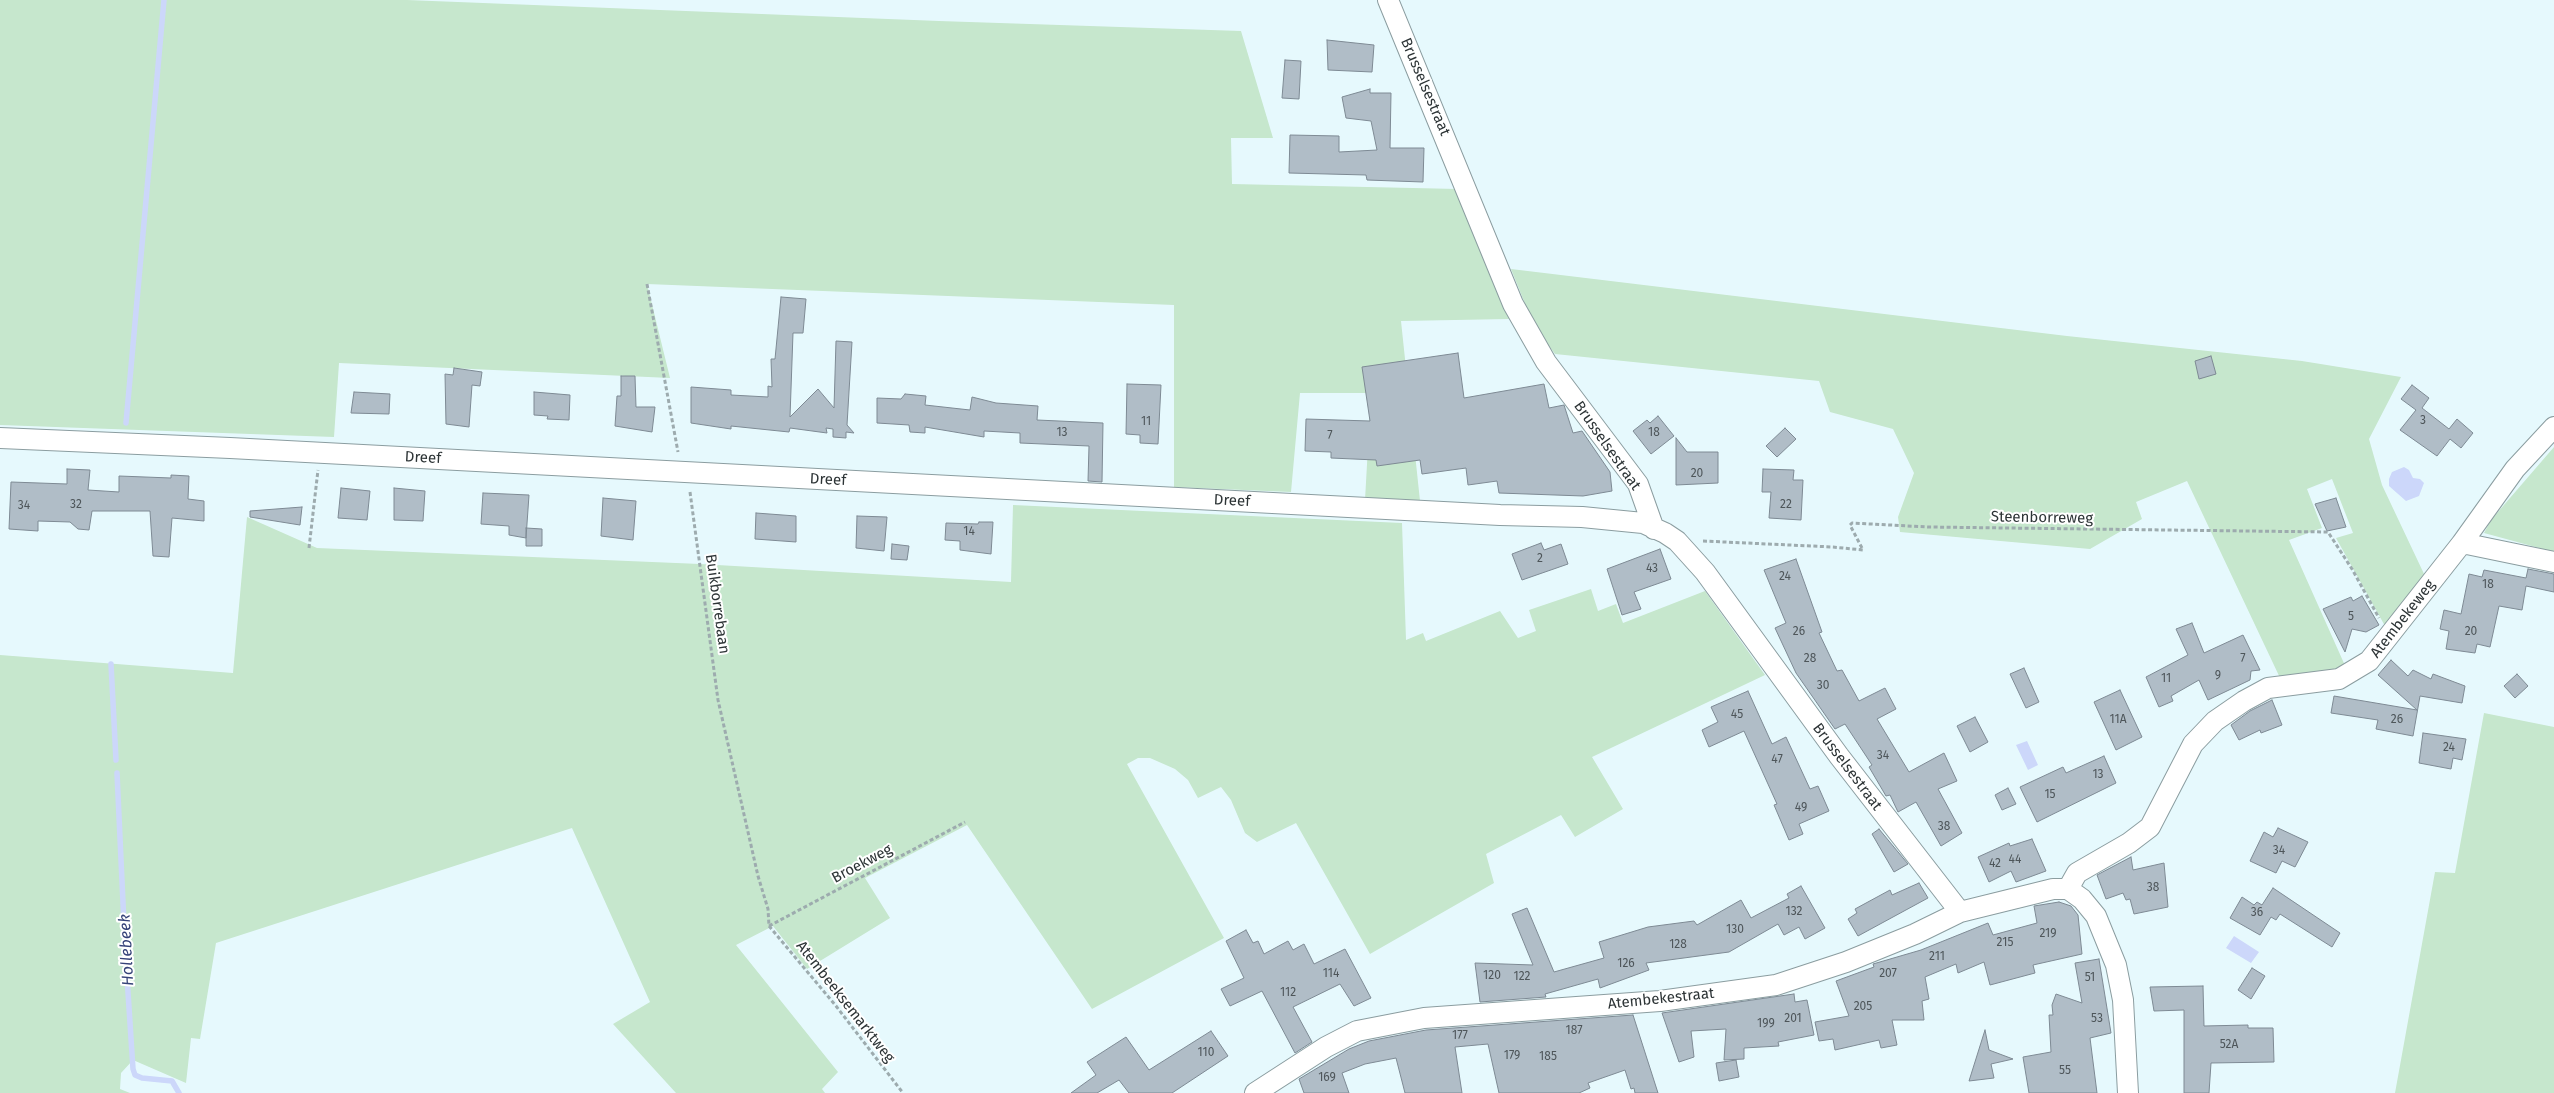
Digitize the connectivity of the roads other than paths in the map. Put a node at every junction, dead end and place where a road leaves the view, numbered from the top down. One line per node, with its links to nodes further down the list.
1 (1388, 0): 4 (street, Brusselsestraat)
2 (2554, 427): 5 (street, Atembekeweg)
3 (0, 438): 4 (street, Dreef)
4 (1654, 529): 8 (street, Brusselsestraat)
5 (2462, 543): 6 (street); 7 (street, Atembekeweg)
6 (2554, 562)
7 (2068, 889): 8 (street, Atembekestraat); 10 (street)
8 (1960, 912): 9 (street, Atembekestraat)
9 (1255, 1093)
10 (2128, 1093)

